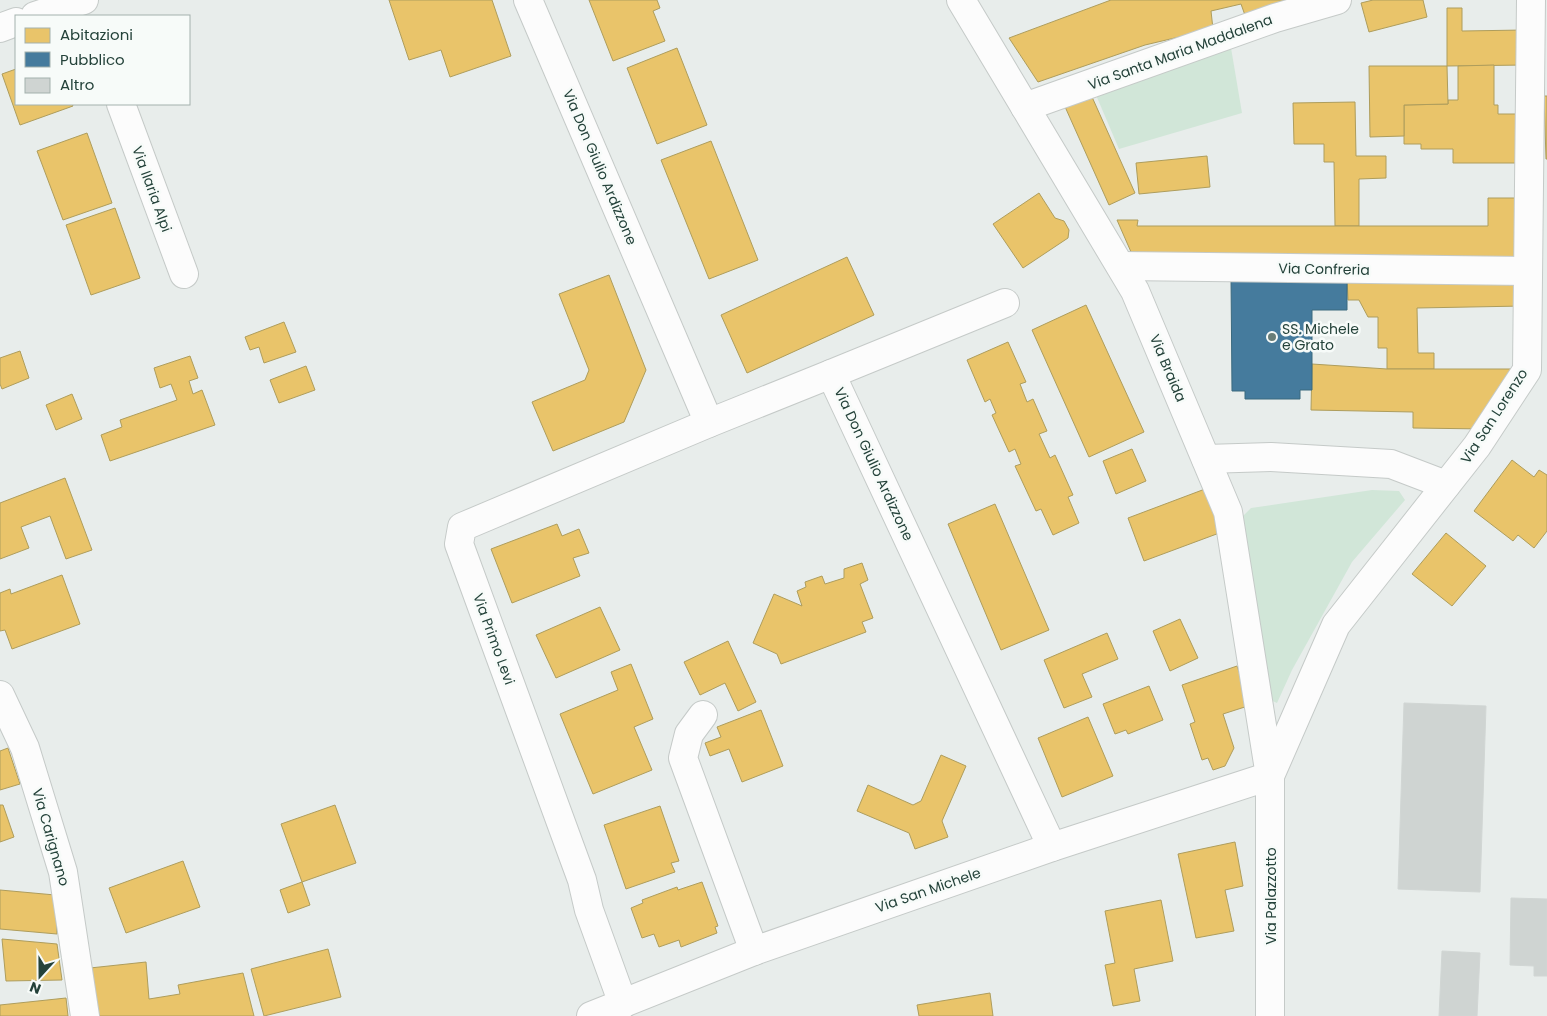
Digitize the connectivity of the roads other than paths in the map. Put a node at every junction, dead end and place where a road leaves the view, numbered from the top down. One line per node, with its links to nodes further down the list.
1 (83, 0): 6 (street); 7 (street)
2 (528, 0): 17 (street, Via Don Giulio Ardizzone)
3 (961, 0): 11 (street, Via Braida)
4 (1336, 0): 11 (street, Via Santa Maria Maddalena)
5 (1530, 0): 13 (street, Via San Lorenzo)
6 (37, 15)
7 (88, 15)
8 (15, 22): 9 (street)
9 (0, 28)
10 (120, 105): 14 (street, Via Ilaria Alpi)
11 (1025, 108): 12 (street, Via Braida)
12 (1121, 266): 13 (street, Via Confreria); 18 (street, Via Braida)
13 (1528, 272): 19 (street, Via San Lorenzo)
14 (184, 274)
15 (1005, 303): 16 (street)
16 (832, 374): 17 (street, Via Don Giulio Ardizzone); 23 (street, Via Don Giulio Ardizzone)
17 (709, 423): 25 (street, Via Primo Levi)
18 (1206, 459): 19 (street); 22 (street, Via Braida)
19 (1446, 486): 22 (street, Via San Lorenzo)
20 (0, 695): 26 (street, Via Carignano)
21 (704, 715): 24 (street)
22 (1270, 776): 23 (street, Via San Michele); 28 (street, Via Palazzotto)
23 (1052, 847): 24 (street, Via San Michele)
24 (754, 951): 25 (street, Via San Michele)
25 (623, 1004): 27 (street, Via San Michele)
26 (84, 1016)
27 (591, 1016)
28 (1270, 1016)

